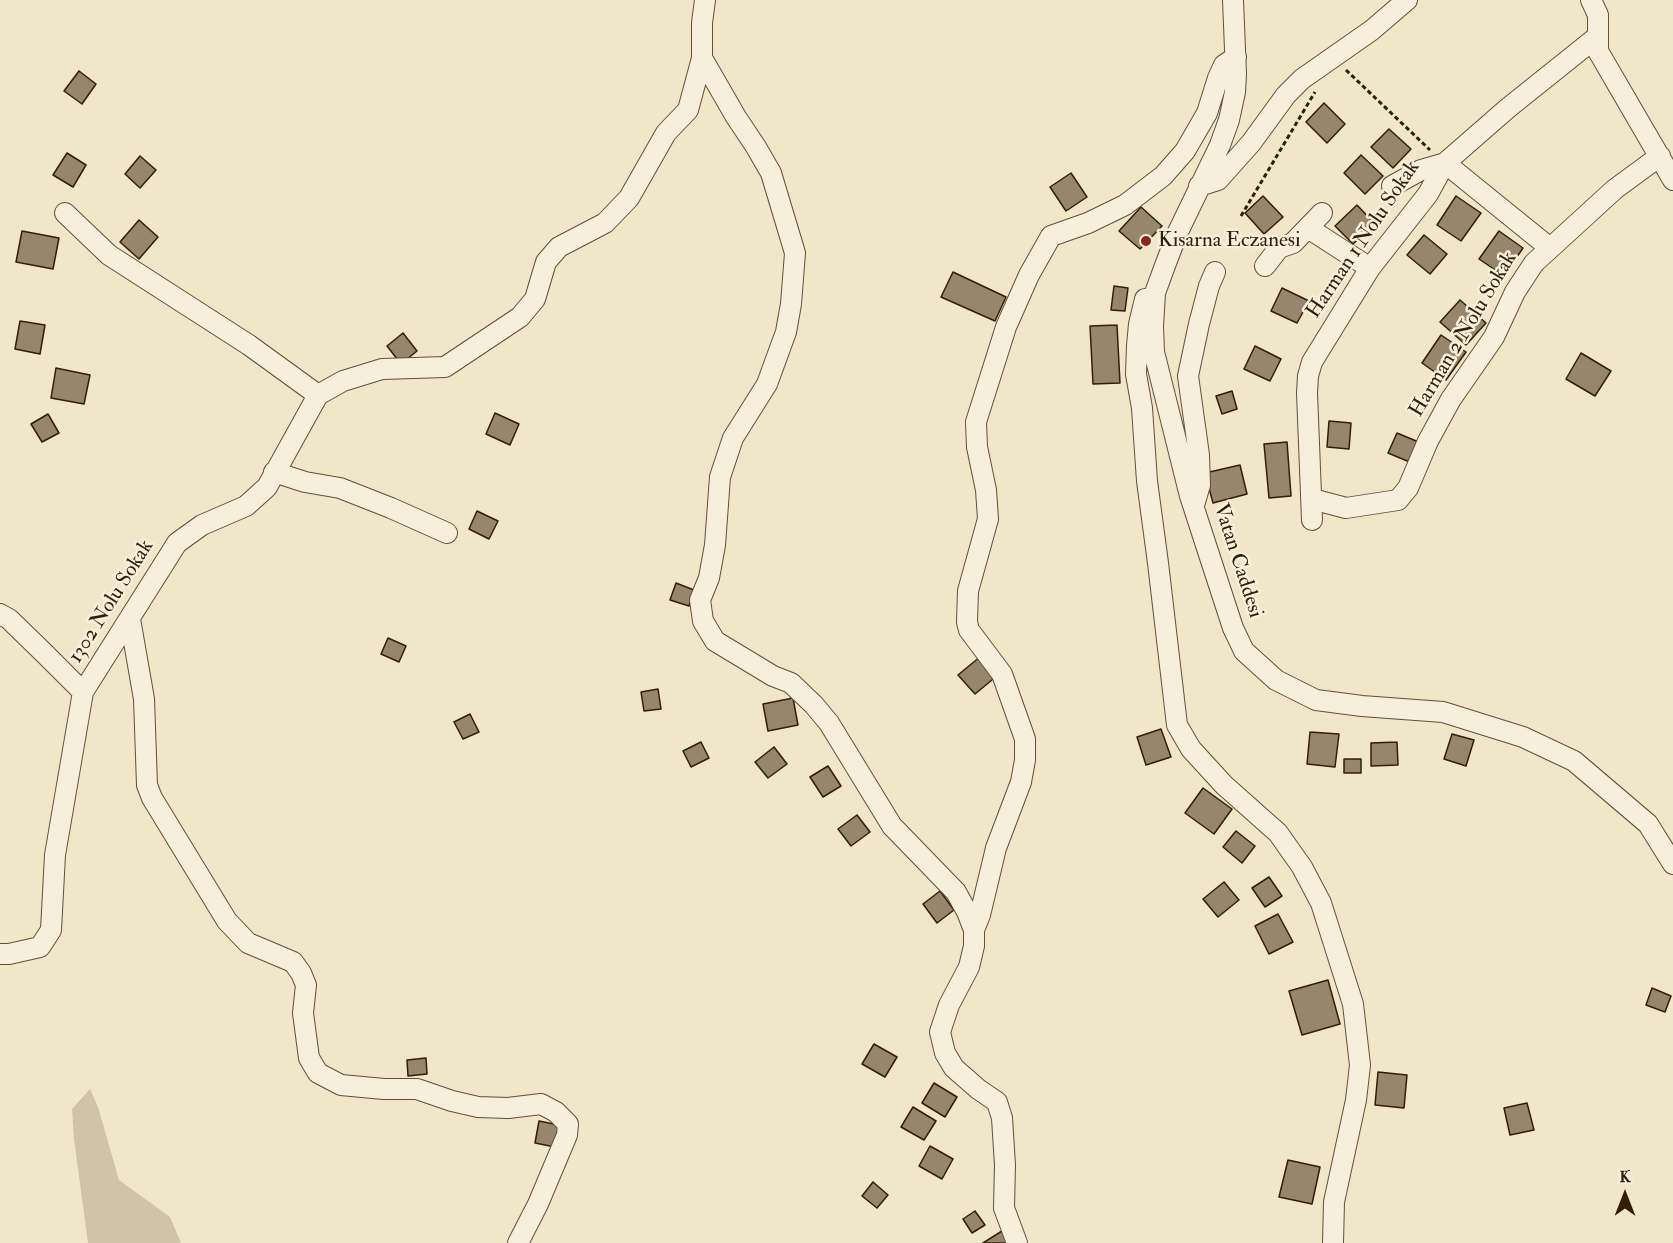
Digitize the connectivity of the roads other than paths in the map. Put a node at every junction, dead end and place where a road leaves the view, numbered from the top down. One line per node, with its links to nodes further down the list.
1 (705, 0): 7 (street)
2 (1407, 0): 11 (street)
3 (1592, 0): 5 (street)
4 (1231, 2): 6 (street, Vatan Caddesi)
5 (1598, 36): 8 (street); 9 (street)
6 (1236, 57): 11 (street, Vatan Caddesi); 31 (street)
7 (702, 58): 21 (street, 1302 Nolu Sokak); 31 (street)
8 (1660, 156): 10 (street); 16 (street, Harman 2 Nolu Sokak)
9 (1444, 164): 12 (street); 16 (street); 18 (street, Harman 1 Nolu Sokak)
10 (1673, 180)
11 (1199, 186): 19 (street, Vatan Caddesi)
12 (1392, 186)
13 (65, 213): 21 (street)
14 (1322, 213): 15 (street)
15 (1308, 228): 17 (street); 18 (street)
16 (1550, 248): 23 (street, Harman 2 Nolu Sokak)
17 (1265, 266)
18 (1370, 267): 23 (street, Harman 1 Nolu Sokak)
19 (1163, 271): 24 (street, Vatan Caddesi); 35 (street)
20 (1215, 272): 24 (street)
21 (318, 396): 22 (street, 1302 Nolu Sokak)
22 (274, 472): 26 (street); 28 (street, 1302 Nolu Sokak)
23 (1311, 499): 25 (street, Harman 1 Nolu Sokak)
24 (1194, 508): 30 (street, Vatan Caddesi)
25 (1312, 520)
26 (447, 534)
27 (0, 614): 29 (street)
28 (130, 619): 29 (street, 1302 Nolu Sokak); 33 (street)
29 (83, 692): 32 (street)
30 (1673, 864)
31 (974, 930): 34 (street)
32 (0, 954)
33 (518, 1243)
34 (1017, 1243)
35 (1333, 1243)

